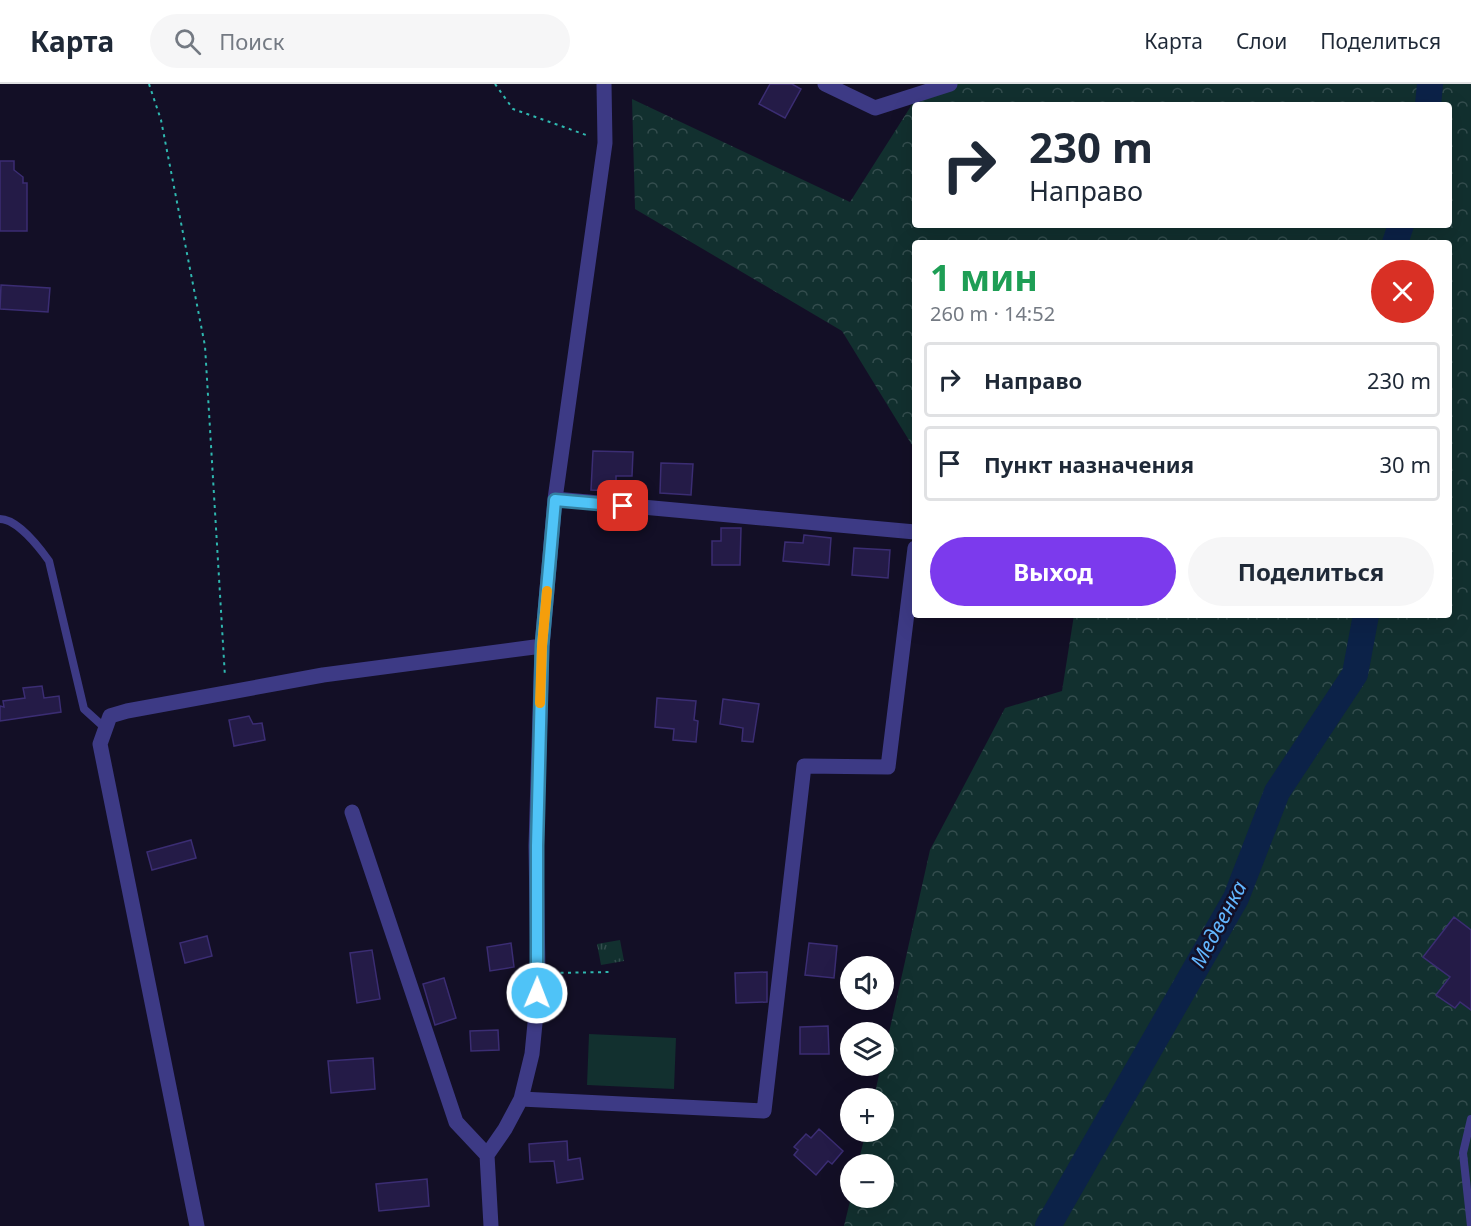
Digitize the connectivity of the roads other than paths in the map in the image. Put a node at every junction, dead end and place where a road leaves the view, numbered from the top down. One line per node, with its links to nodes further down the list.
1 (604, 84): 4 (street)
2 (825, 84): 3 (street)
3 (950, 84)
4 (555, 500): 6 (street); 8 (street)
5 (0, 519): 9 (lane)
6 (912, 532)
7 (912, 572): 11 (street)
8 (542, 646): 9 (street); 11 (street)
9 (105, 728): 14 (street)
10 (352, 812): 13 (street)
11 (521, 1099): 13 (street)
12 (1471, 1119): 16 (lane)
13 (487, 1155): 15 (street)
14 (197, 1226)
15 (491, 1226)
16 (1471, 1226)

